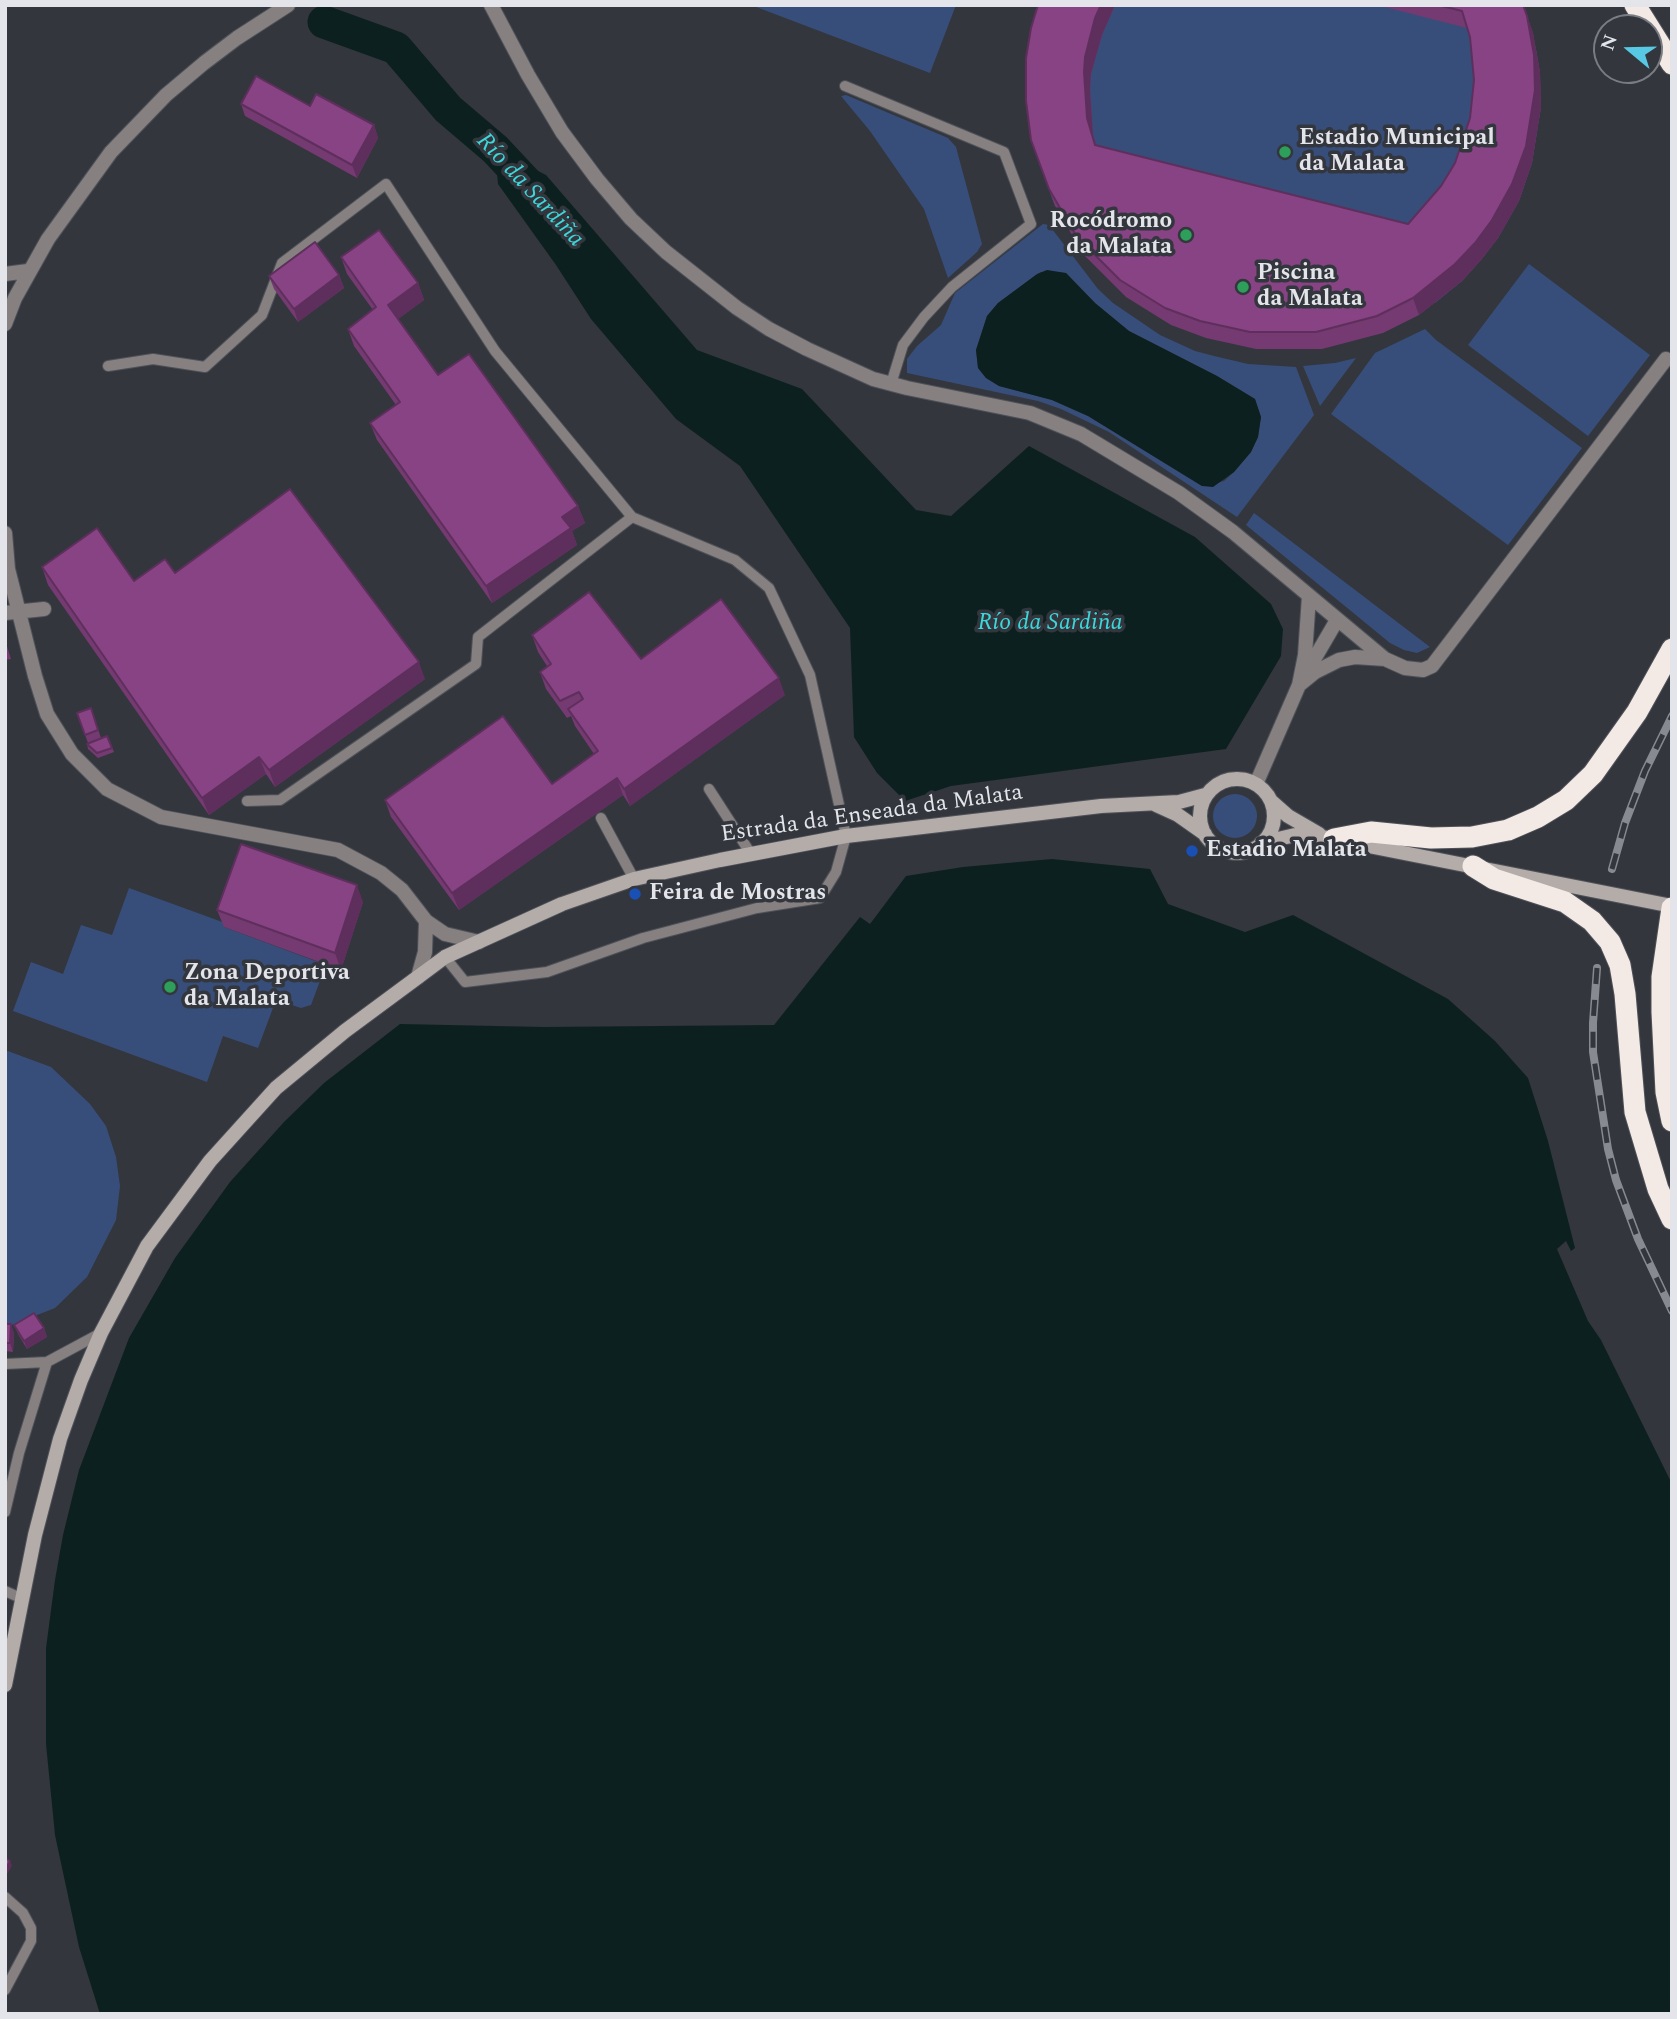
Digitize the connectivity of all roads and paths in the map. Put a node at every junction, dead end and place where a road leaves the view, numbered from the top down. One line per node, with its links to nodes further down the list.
1 (288, 5): 8 (street)
2 (491, 5): 5 (street)
3 (501, 5): 5 (street)
4 (1635, 5): 6 (highway)
5 (516, 51): 13 (street)
6 (1672, 64)
7 (845, 86): 13 (lane)
8 (29, 271): 9 (street); 10 (street)
9 (5, 274)
10 (5, 324)
11 (1666, 359): 21 (street)
12 (108, 366): 14 (lane)
13 (891, 384): 16 (street)
14 (632, 517): 26 (lane); 31 (lane)
15 (5, 533): 18 (street)
16 (1309, 596): 19 (street); 22 (street)
17 (44, 609): 18 (street)
18 (12, 612): 38 (street)
19 (1337, 620): 21 (street); 22 (street)
20 (1672, 649): 32 (highway)
21 (1385, 659): 22 (street)
22 (1299, 685): 23 (street)
23 (1256, 784): 25 (main road); 27 (main road)
24 (709, 789): 34 (lane)
25 (1205, 795): 28 (main road, Estrada da Enseada da Malata); 30 (main road)
26 (247, 801)
27 (1270, 801): 32 (main road); 33 (main road)
28 (1155, 804): 30 (main road); 31 (main road, Estrada da Enseada da Malata)
29 (601, 818): 36 (lane)
30 (1205, 834): 33 (main road)
31 (846, 836): 34 (main road, Estrada da Enseada da Malata); 40 (lane)
32 (1329, 838): 33 (main road); 35 (main road)
33 (1261, 843)
34 (751, 854): 36 (main road, Estrada da Enseada da Malata)
35 (1472, 866): 37 (main road); 43 (highway)
36 (634, 879): 39 (main road, Estrada da Enseada da Malata)
37 (1672, 907): 42 (highway)
38 (426, 921): 39 (street); 41 (street)
39 (479, 942): 40 (main road, Estrada da Enseada da Malata)
40 (445, 957): 41 (main road, Estrada da Enseada da Malata)
41 (418, 977): 44 (main road, Estrada da Enseada da Malata)
42 (1672, 1121)
43 (1672, 1219)
44 (101, 1333): 45 (lane); 49 (main road, Estrada da Enseada da Malata)
45 (47, 1362): 46 (lane); 47 (lane)
46 (5, 1364)
47 (5, 1512)
48 (5, 1591): 49 (lane)
49 (23, 1599): 50 (main road, Estrada da Enseada da Malata)
50 (5, 1685)
51 (5, 1898): 52 (lane)
52 (5, 1990)

